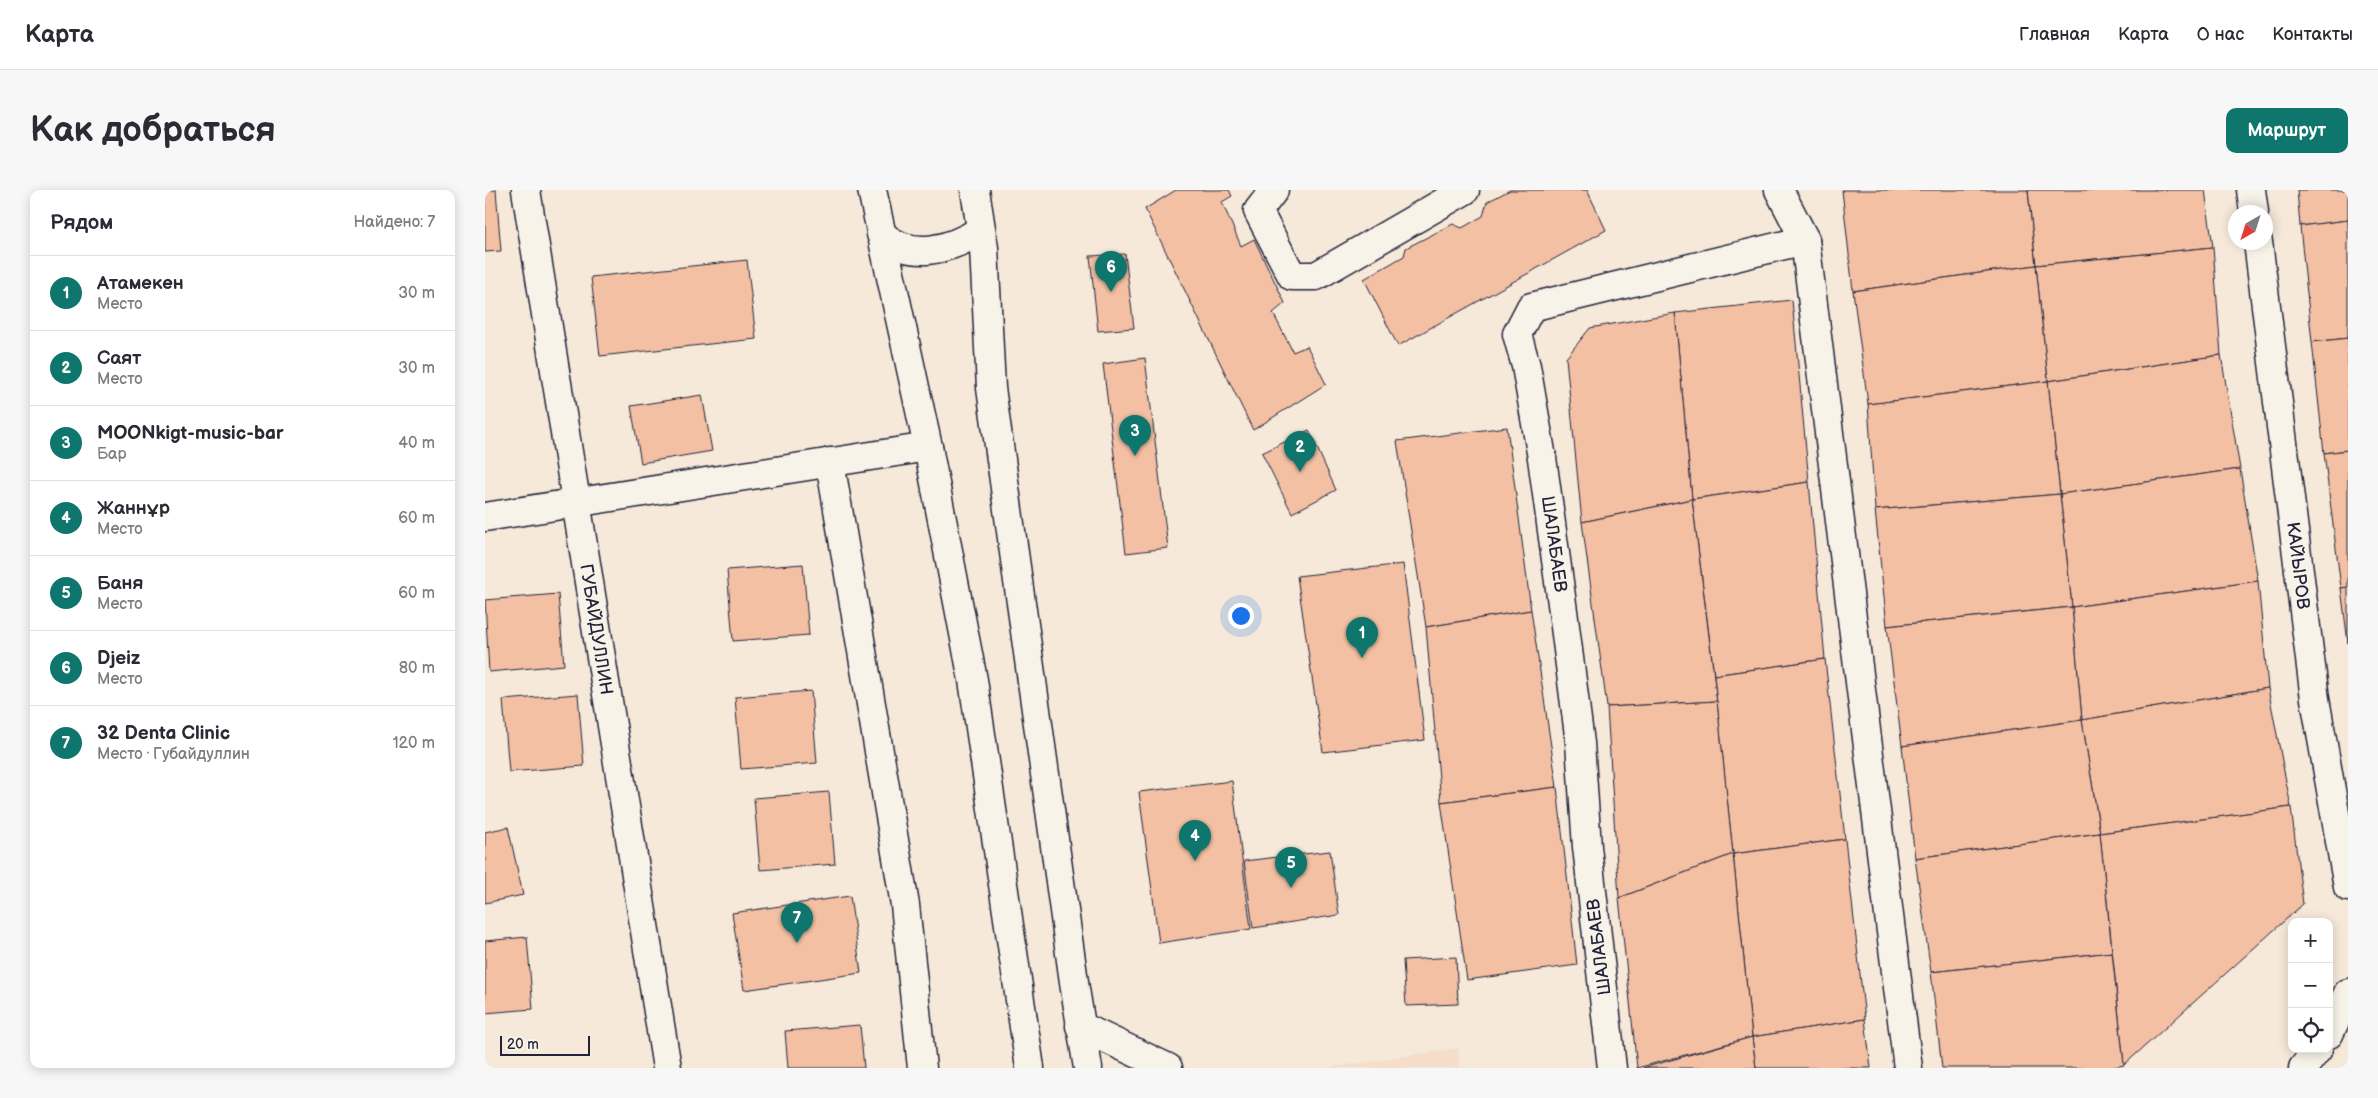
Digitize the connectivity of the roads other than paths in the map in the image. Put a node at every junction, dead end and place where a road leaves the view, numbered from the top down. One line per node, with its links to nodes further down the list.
1 (526, 190): 15 (street, ГУБАЙДУЛЛИН)
2 (872, 190): 10 (street)
3 (975, 190): 9 (street)
4 (1274, 190): 5 (street)
5 (1465, 190)
6 (1779, 190): 11 (street)
7 (2251, 190): 8 (street)
8 (2253, 205)
9 (981, 230): 10 (street); 20 (street)
10 (881, 234): 13 (street)
11 (1805, 240): 27 (street, ШАЛАБАЕВ); 28 (street)
12 (2259, 250): 17 (street, КАЙЫРОВ)
13 (928, 447): 14 (street); 24 (street)
14 (830, 462): 15 (street); 23 (street)
15 (576, 501): 16 (street); 22 (street, ГУБАЙДУЛЛИН)
16 (485, 517)
17 (2348, 887)
18 (2348, 993): 19 (street)
19 (2333, 1025)
20 (1080, 1026): 25 (street); 26 (street)
21 (2315, 1053): 29 (street)
22 (667, 1068)
23 (922, 1068)
24 (1029, 1068)
25 (1088, 1068)
26 (1168, 1068)
27 (1612, 1068)
28 (1908, 1068)
29 (2303, 1068)

